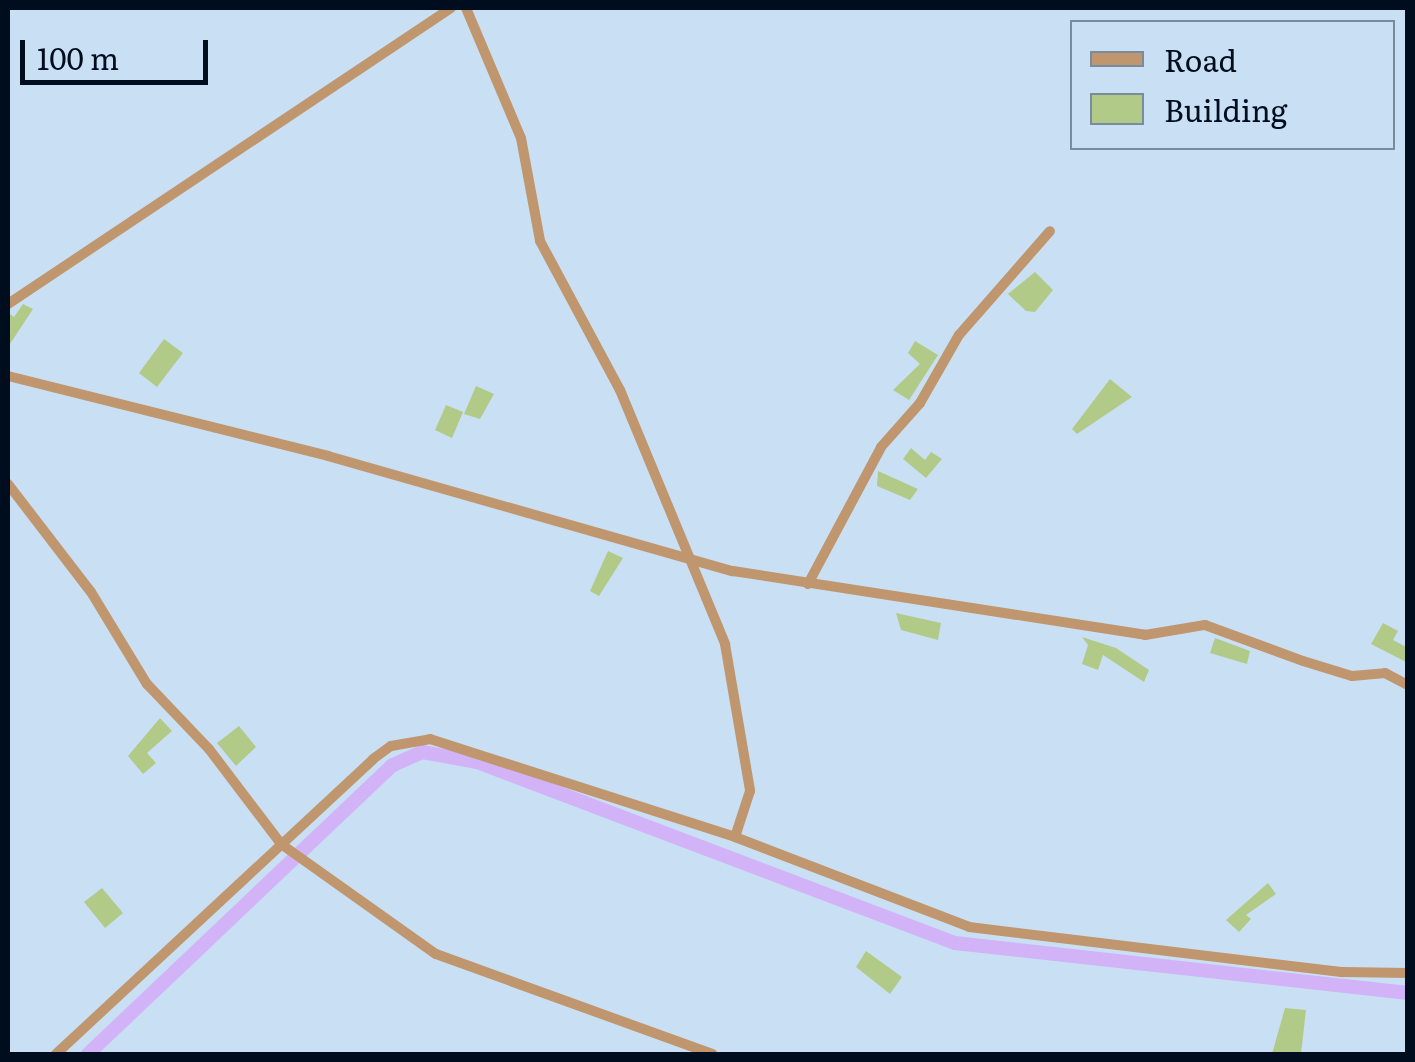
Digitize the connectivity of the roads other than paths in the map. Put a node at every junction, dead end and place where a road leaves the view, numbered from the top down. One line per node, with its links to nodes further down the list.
1 (451, 8): 4 (street)
2 (466, 8): 7 (street)
3 (1050, 231): 8 (street)
4 (8, 304)
5 (8, 376): 7 (street)
6 (8, 484): 11 (street)
7 (692, 560): 8 (street); 10 (street)
8 (808, 584): 9 (street)
9 (1408, 685)
10 (734, 837): 11 (street); 12 (street)
11 (280, 844): 13 (street); 14 (street)
12 (1408, 973)
13 (56, 1054)
14 (712, 1054)

